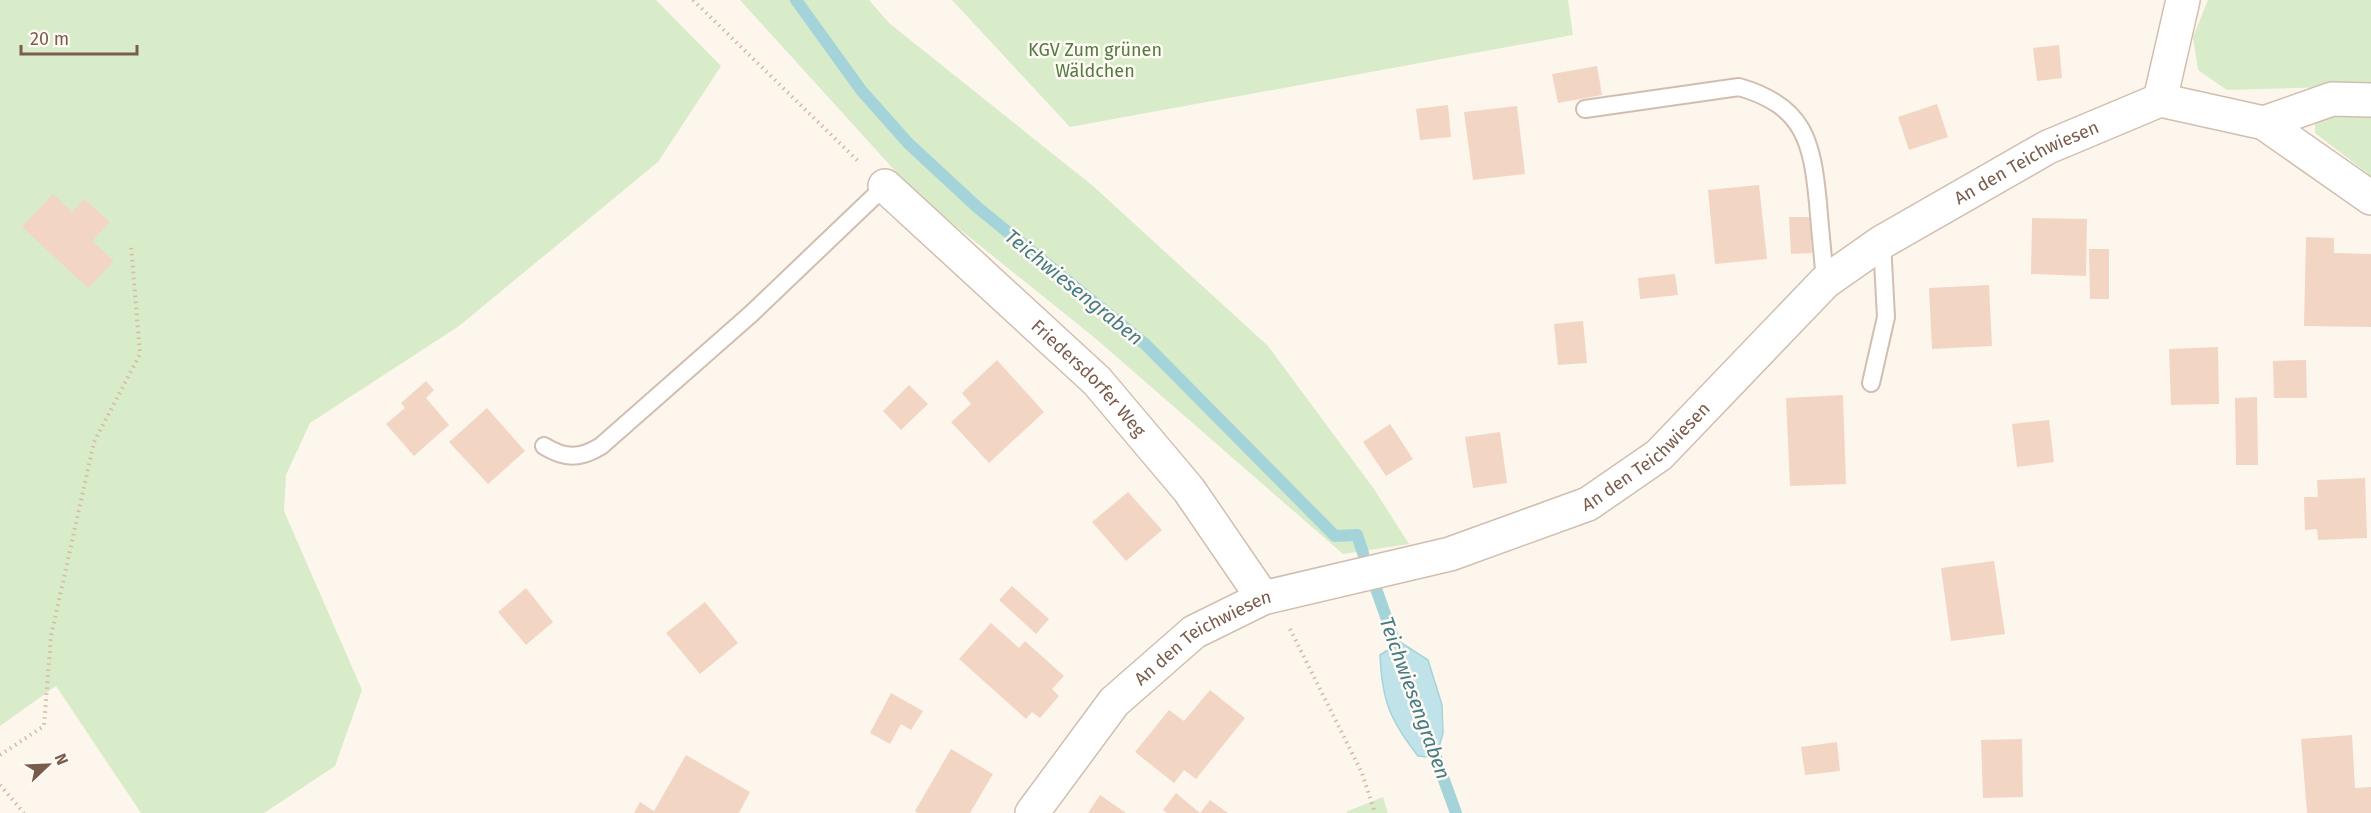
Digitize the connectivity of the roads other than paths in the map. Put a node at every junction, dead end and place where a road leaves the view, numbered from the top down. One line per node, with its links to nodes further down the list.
1 (2183, 0): 2 (street)
2 (2160, 100): 5 (street); 8 (street, An den Teichwiesen)
3 (2371, 100): 5 (street)
4 (1585, 109): 9 (lane)
5 (2264, 123): 7 (street)
6 (885, 186): 11 (lane); 12 (street, Friedersdorfer Weg)
7 (2371, 198)
8 (1882, 242): 9 (street, An den Teichwiesen); 10 (lane)
9 (1825, 282): 12 (street, An den Teichwiesen)
10 (1871, 383)
11 (544, 446)
12 (1263, 598): 13 (street, An den Teichwiesen)
13 (1032, 813)

